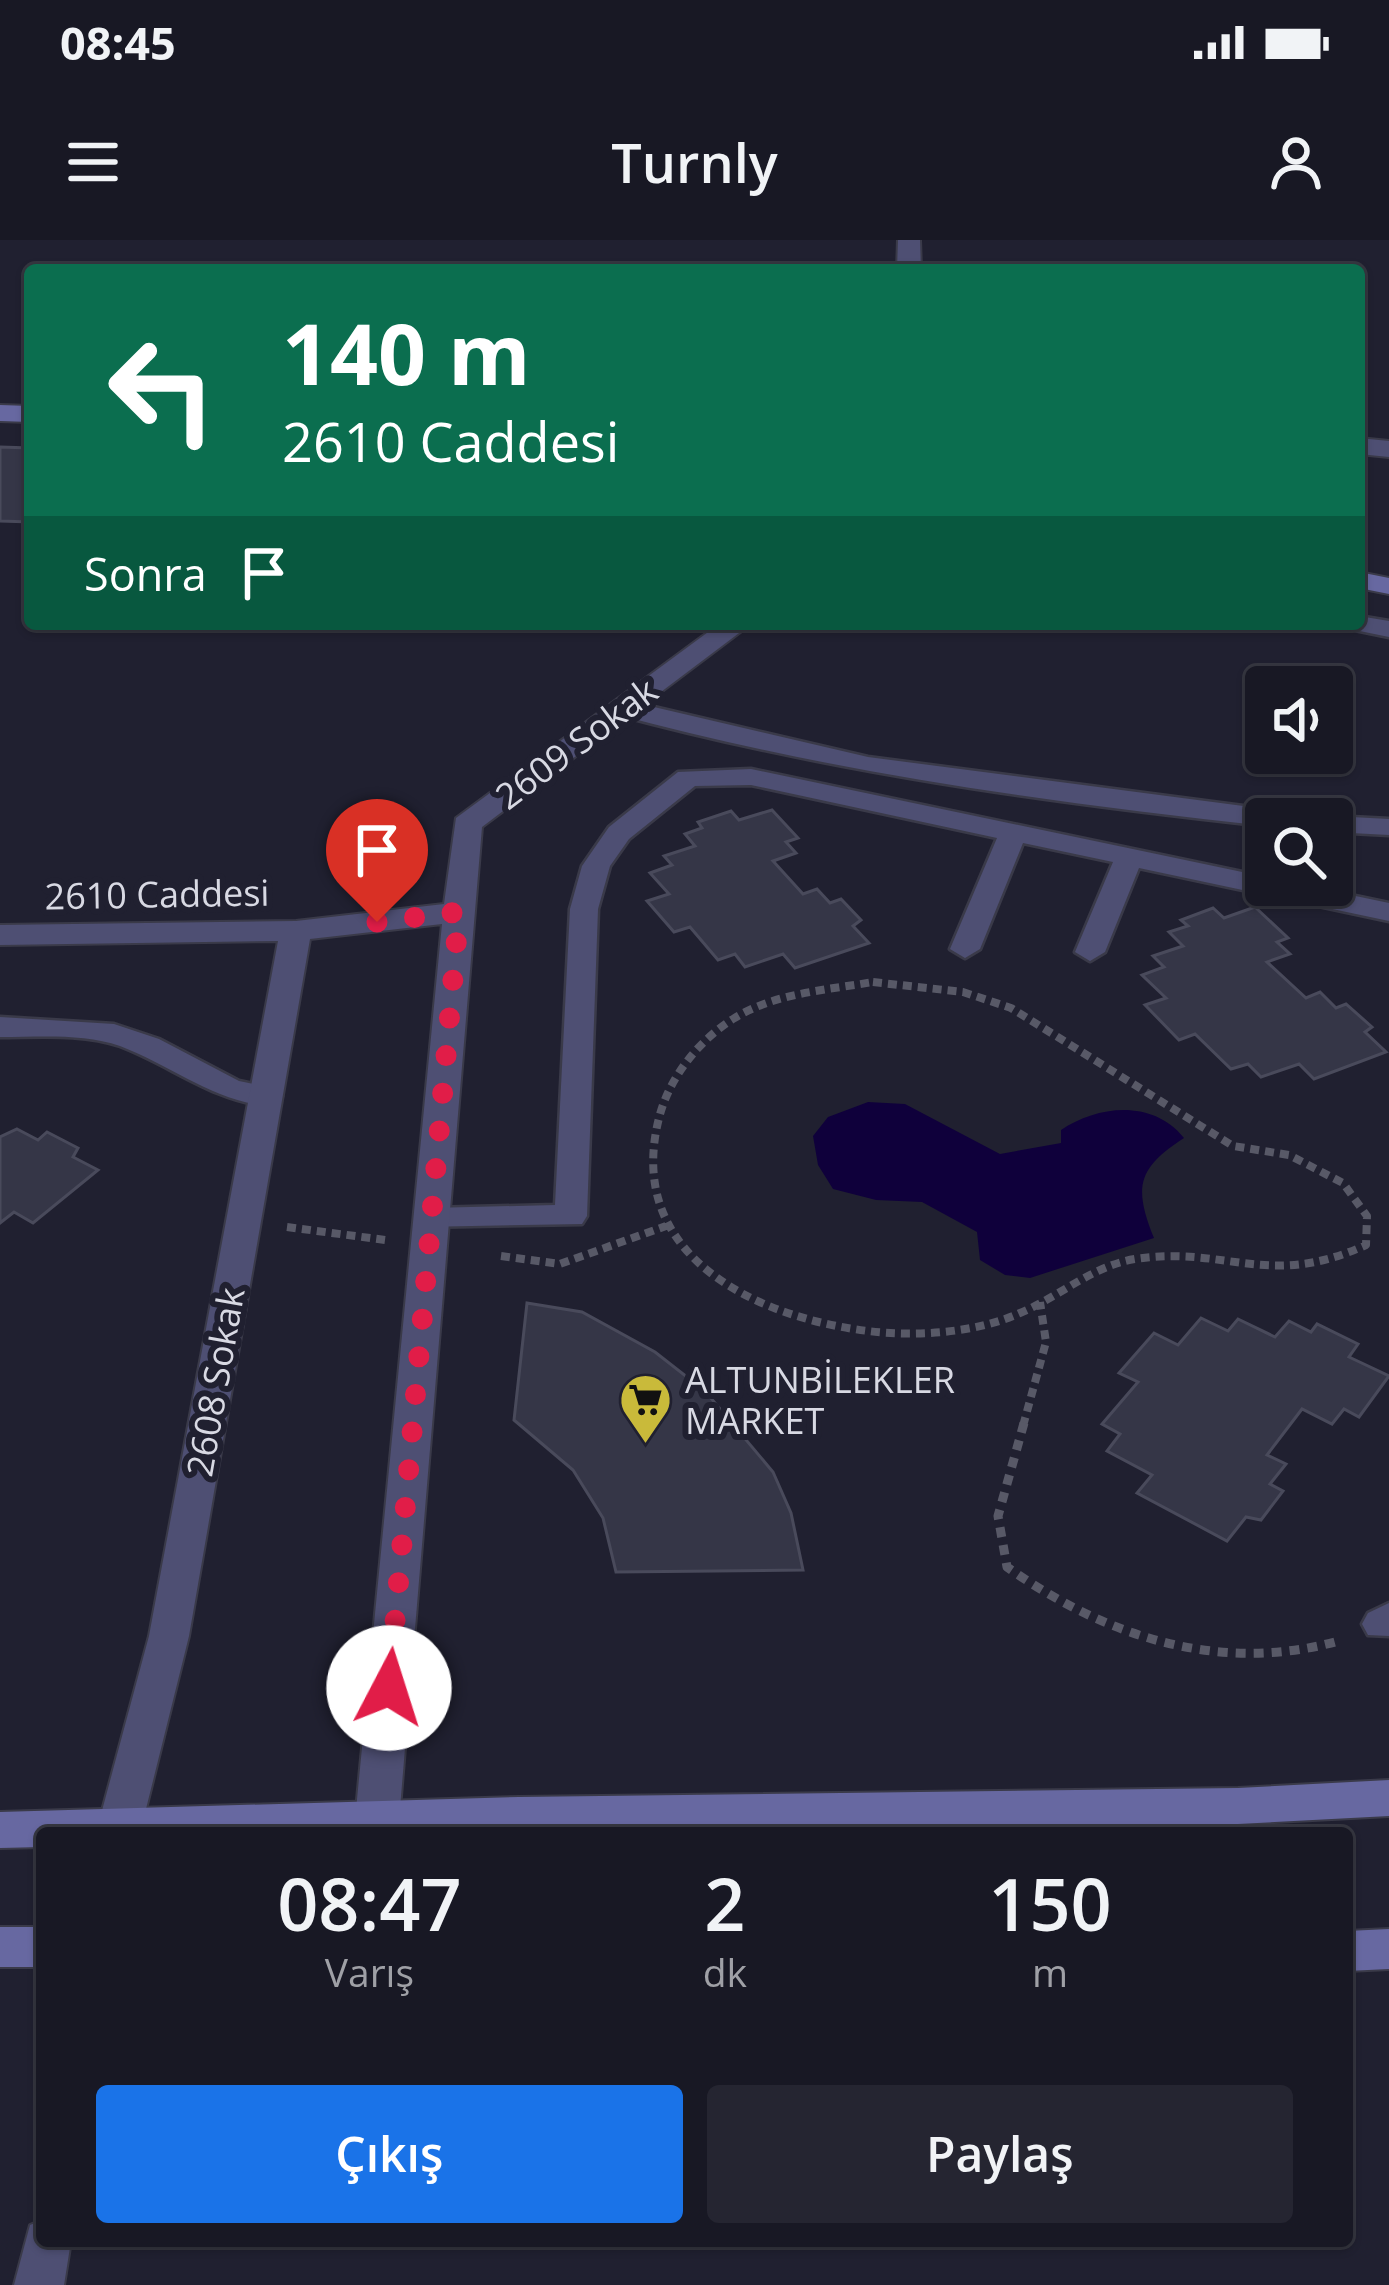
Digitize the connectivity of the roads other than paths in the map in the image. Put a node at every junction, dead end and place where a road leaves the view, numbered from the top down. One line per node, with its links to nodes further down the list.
1 (729, 630): 2 (street, 2609 Sokak)
2 (624, 707): 3 (lane); 8 (street, 2609 Sokak)
3 (1245, 815)
4 (1353, 825): 5 (lane)
5 (1389, 827)
6 (1012, 836): 7 (lane); 12 (lane); 16 (lane)
7 (1128, 860): 9 (lane); 13 (lane)
8 (459, 912): 10 (street, 2610 Caddesi); 16 (street, 2609 Sokak)
9 (1389, 912)
10 (296, 931): 11 (street, 2610 Caddesi); 15 (street, 2608 Sokak)
11 (0, 935)
12 (965, 949)
13 (1090, 952)
14 (0, 1027): 15 (lane)
15 (266, 1096): 19 (street, 2608 Sokak)
16 (431, 1219): 18 (street, 2609 Sokak)
17 (1389, 1798): 18 (street)
18 (377, 1820): 20 (street)
19 (119, 1827)
20 (212, 1827)
21 (0, 1829): 22 (street)
22 (36, 1830)
23 (0, 1947): 24 (street)
24 (36, 1947)
25 (1389, 1949): 26 (street)
26 (1353, 1952)
27 (46, 2247): 28 (street)
28 (39, 2285)

